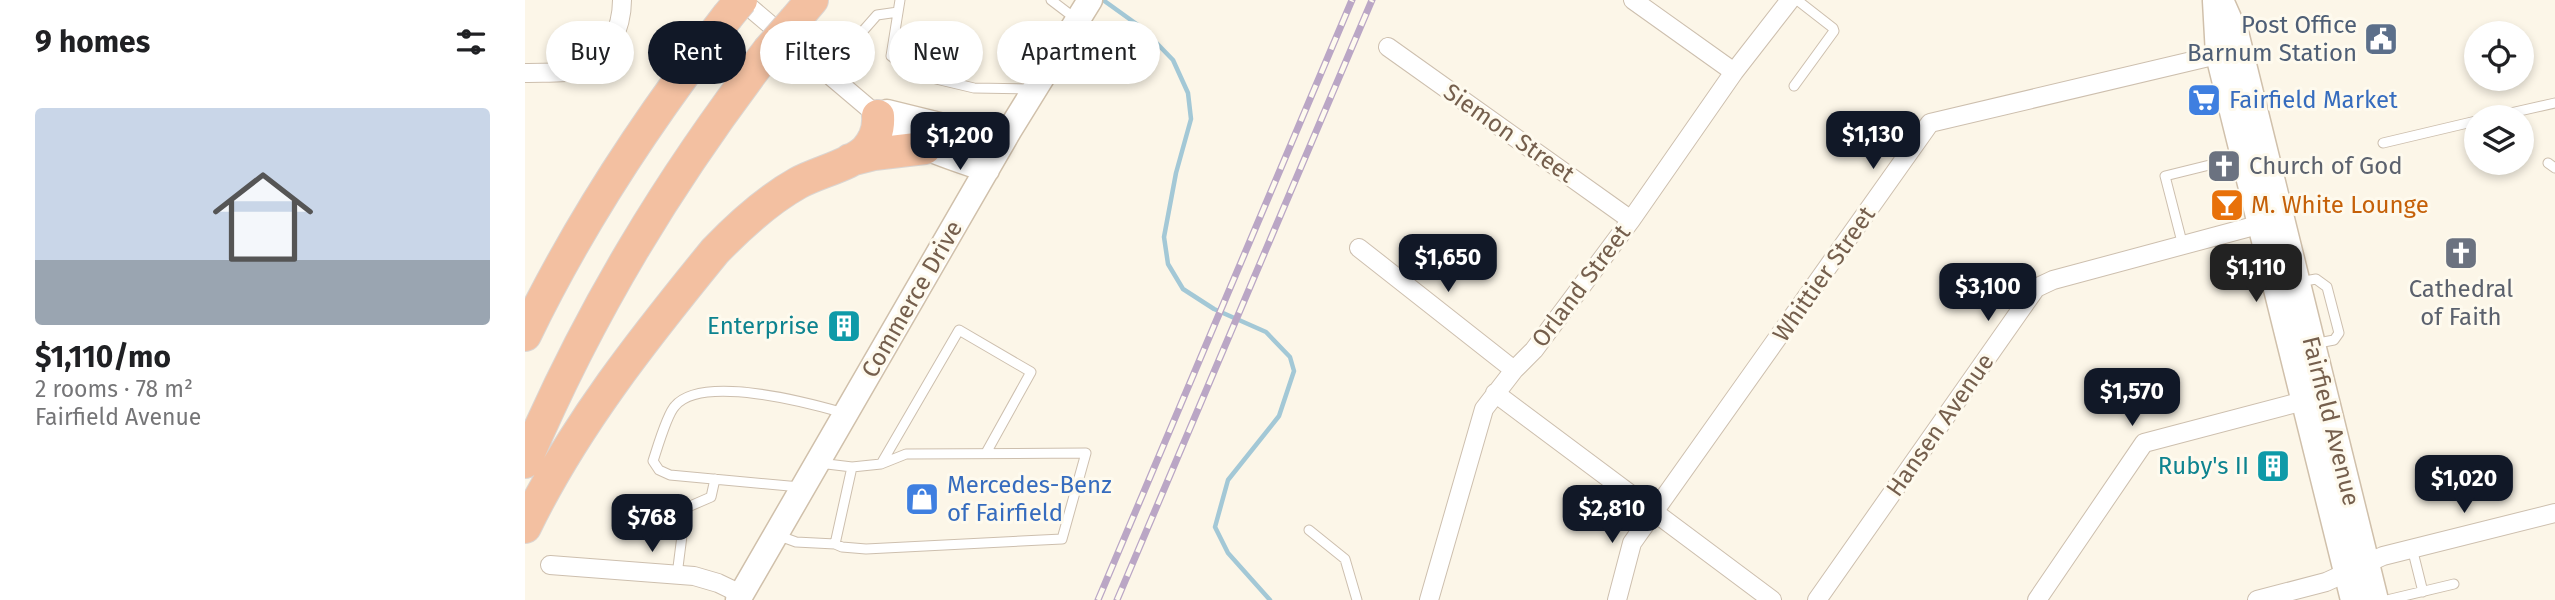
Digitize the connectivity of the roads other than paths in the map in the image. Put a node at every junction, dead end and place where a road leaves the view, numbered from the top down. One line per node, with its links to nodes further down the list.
1 (622, 0): 18 (street)
2 (900, 0): 12 (lane)
3 (1052, 0): 11 (lane)
4 (1633, 0): 17 (street)
5 (1790, 0): 17 (street, Orland Street)
6 (1797, 0): 20 (lane)
7 (2215, 0): 16 (main road, Fairfield Avenue)
8 (2221, 0): 16 (main road, Fairfield Avenue)
9 (731, 6): 14 (street); 36 (highway)
10 (803, 10): 42 (highway, bridge)
11 (1084, 10): 21 (main road, Commerce Drive)
12 (898, 12): 13 (lane); 21 (lane)
13 (872, 21)
14 (760, 26)
15 (1388, 47): 32 (street, Siemon Street)
16 (2229, 52): 29 (main road, Fairfield Avenue); 33 (main road, Fairfield Avenue); 48 (street, Whittier Street)
17 (1734, 72): 32 (street, Orland Street)
18 (525, 73)
19 (839, 84): 24 (street)
20 (1794, 86)
21 (1036, 89): 26 (main road, Commerce Drive)
22 (2555, 103): 23 (lane)
23 (2534, 108)
24 (878, 116): 26 (main road); 28 (main road); 30 (highway)
25 (2464, 124): 27 (lane)
26 (1009, 131): 31 (main road, Commerce Drive)
27 (2383, 143)
28 (925, 148): 30 (highway); 31 (main road)
29 (2243, 156): 33 (main road, Fairfield Avenue); 34 (lane)
30 (842, 163): 50 (highway)
31 (987, 170): 40 (main road, Commerce Drive)
32 (1631, 220): 37 (street, Orland Street)
33 (2271, 222): 34 (street, Hansen Avenue); 39 (main road, Fairfield Avenue); 39 (main road, Fairfield Avenue)
34 (2183, 246): 65 (street, Hansen Avenue)
35 (1359, 248): 37 (street)
36 (525, 335)
37 (1514, 370): 38 (street, Orland Street)
38 (1495, 393): 48 (street); 62 (street, Orland Street)
39 (2314, 398): 56 (main road, Fairfield Avenue); 66 (street)
40 (846, 413): 43 (main road, Commerce Drive); 46 (lane)
41 (986, 453): 44 (lane); 44 (lane); 53 (lane)
42 (525, 462)
43 (817, 463): 45 (lane); 47 (main road, Commerce Drive)
44 (881, 464): 45 (lane)
45 (852, 467): 53 (lane)
46 (715, 479): 47 (lane); 57 (lane)
47 (803, 487): 52 (main road, Commerce Drive)
48 (1654, 513): 63 (street, Whittier Street); 64 (street)
49 (2555, 513): 54 (street)
50 (525, 527)
51 (1308, 530): 61 (lane)
52 (775, 535): 53 (lane); 60 (main road, Commerce Drive)
53 (835, 544)
54 (2412, 548): 56 (street); 59 (lane)
55 (550, 565): 57 (street)
56 (2357, 568): 67 (street); 68 (main road, Fairfield Avenue); 69 (main road, Fairfield Avenue)
57 (677, 575): 60 (street)
58 (2453, 584): 59 (lane)
59 (2423, 592): 70 (lane)
60 (739, 597)
61 (1357, 600)
62 (1429, 600)
63 (1616, 600)
64 (1772, 600)
65 (1817, 600)
66 (2037, 600)
67 (2257, 600)
68 (2353, 600)
69 (2376, 600)
70 (2387, 600)

